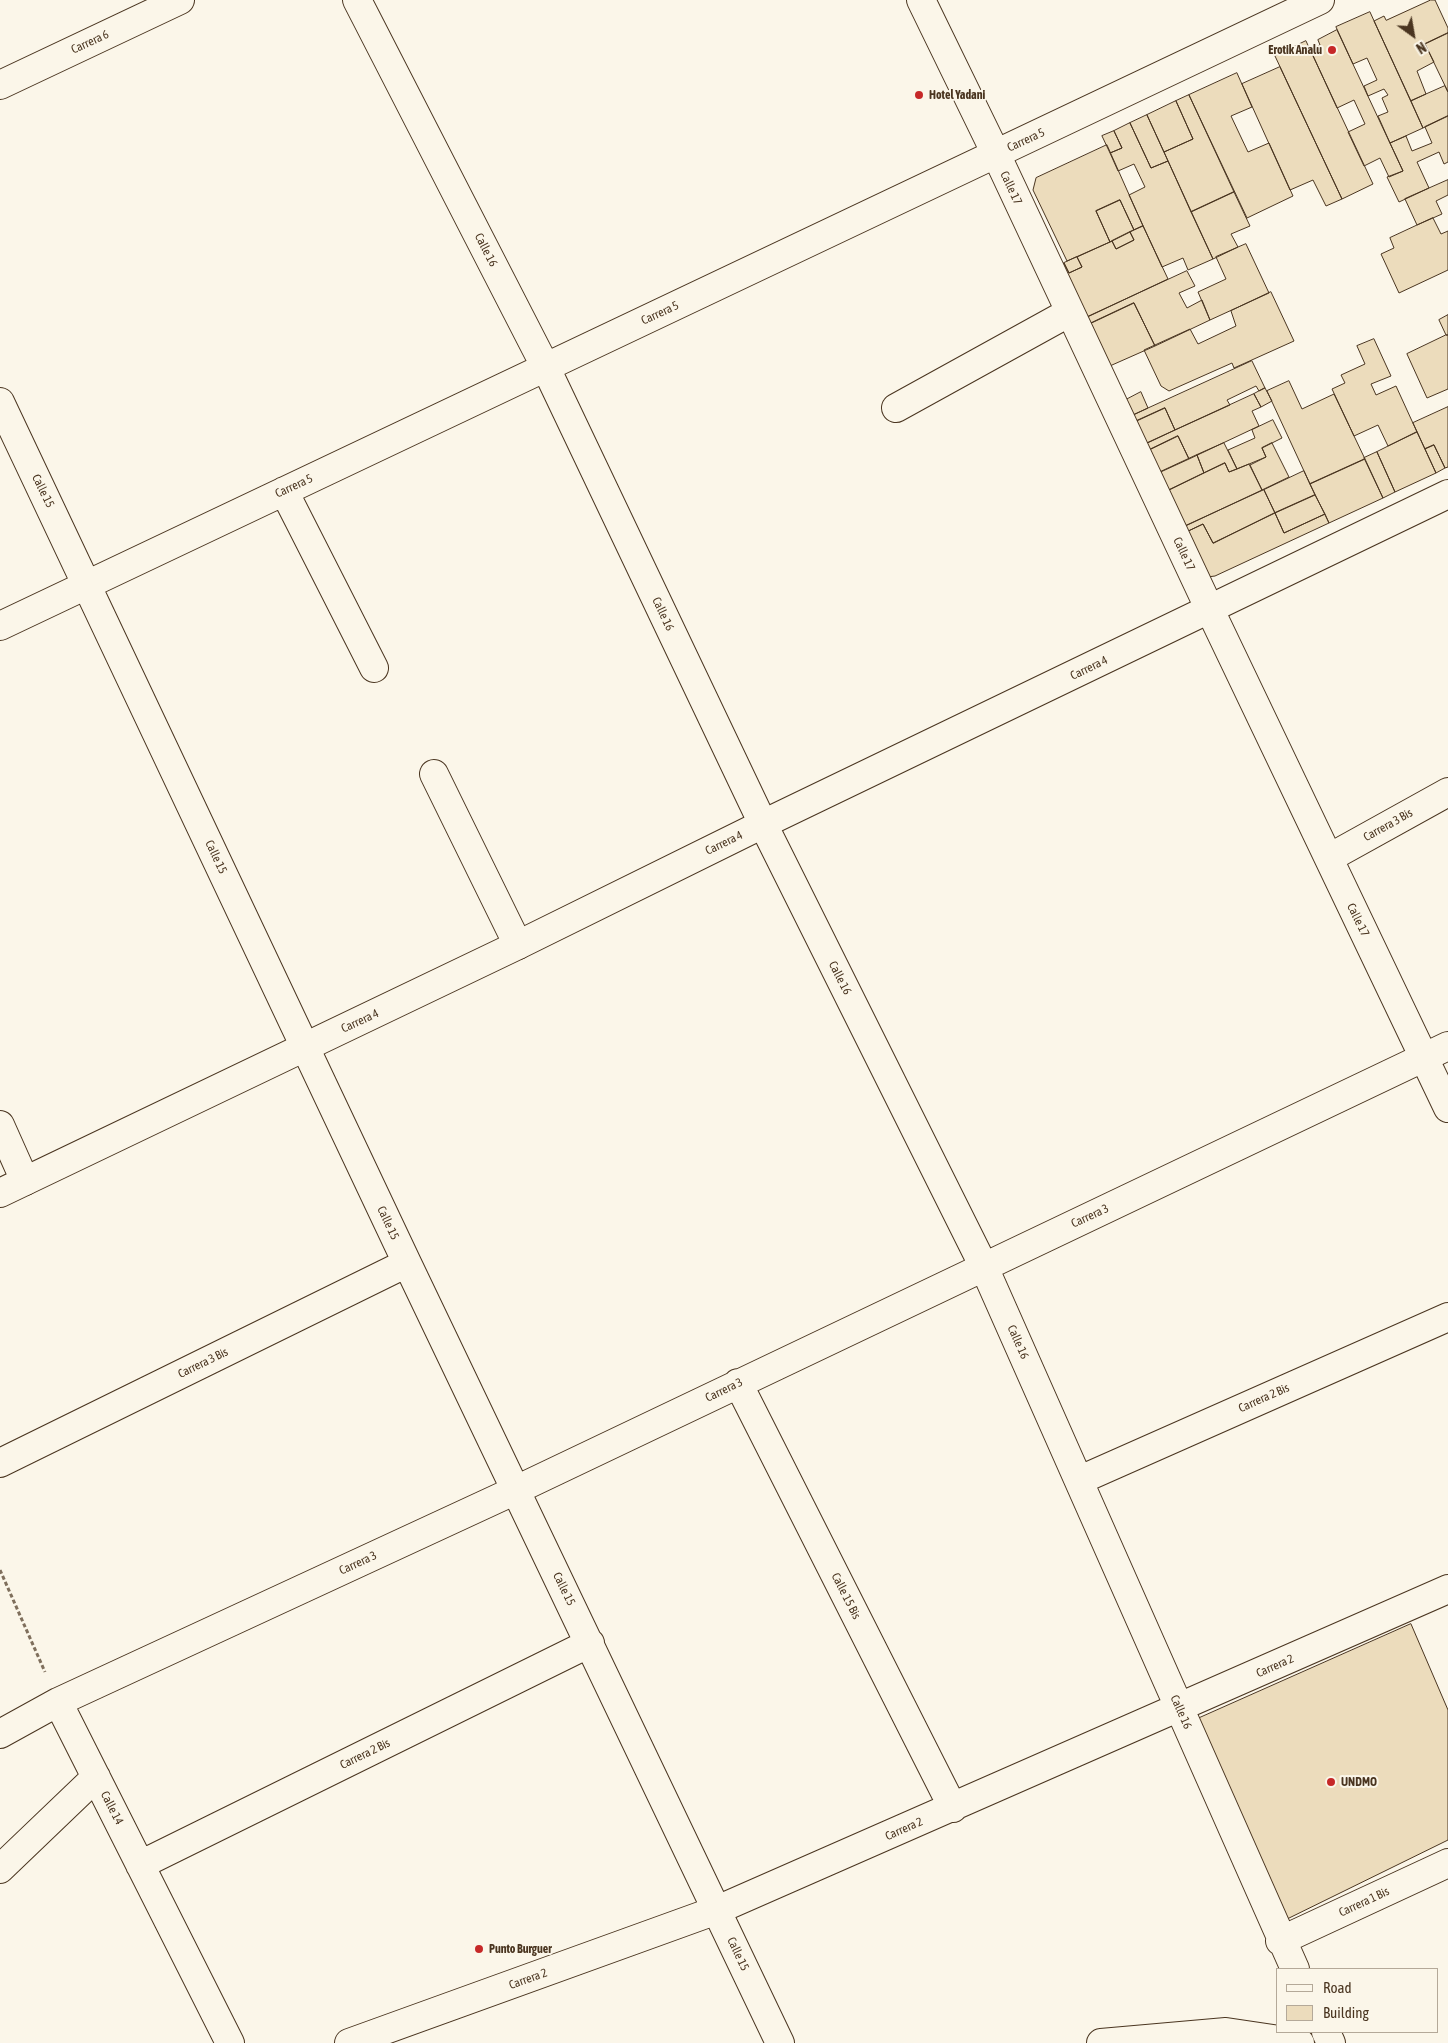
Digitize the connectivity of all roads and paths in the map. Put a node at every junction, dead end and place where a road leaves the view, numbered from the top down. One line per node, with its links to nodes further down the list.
1 (180, 0): 5 (street, Carrera 6)
2 (357, 0): 8 (street, Calle 16)
3 (920, 0): 6 (street, Calle 17)
4 (1320, 0): 6 (street, Carrera 5)
5 (0, 85)
6 (996, 154): 7 (street, Calle 17); 8 (street, Carrera 5)
7 (1070, 312): 10 (street); 14 (street, Calle 17)
8 (546, 368): 11 (street, Carrera 5); 19 (street, Calle 16)
9 (0, 402): 13 (street, Calle 15)
10 (896, 408)
11 (284, 491): 13 (street, Carrera 5); 16 (street)
12 (1448, 494): 14 (street, Carrera 4)
13 (87, 584): 15 (street, Carrera 5); 22 (street, Calle 15)
14 (1210, 610): 19 (street, Carrera 4); 20 (street, Calle 17)
15 (0, 626)
16 (374, 668)
17 (434, 774): 21 (street)
18 (1448, 792): 20 (street, Carrera 3 Bis)
19 (763, 824): 21 (street, Carrera 4); 29 (street, Calle 16)
20 (1329, 858): 23 (street, Calle 17)
21 (518, 945): 22 (street, Carrera 4)
22 (305, 1046): 26 (street, Carrera 4); 28 (street, Calle 15)
23 (1436, 1052): 24 (street, Calle 17); 29 (street, Carrera 3)
24 (1448, 1108)
25 (0, 1125): 26 (street)
26 (25, 1181): 27 (street, Carrera 4)
27 (0, 1193)
28 (407, 1263): 32 (street, Carrera 3 Bis); 34 (street, Calle 15)
29 (984, 1267): 31 (street, Carrera 3); 33 (street, Calle 16)
30 (1448, 1317): 33 (street, Carrera 2 Bis)
31 (738, 1384): 34 (street, Carrera 3); 42 (street, Calle 15 Bis)
32 (0, 1463)
33 (1080, 1480): 39 (street, Calle 16)
34 (516, 1490): 37 (street, Calle 15); 38 (street, Carrera 3)
35 (0, 1570): 38 (path)
36 (1448, 1589): 39 (street, Carrera 2)
37 (590, 1643): 44 (street, Carrera 2 Bis); 46 (street, Calle 15)
38 (58, 1702): 40 (street, Carrera 3); 41 (street, Calle 14)
39 (1179, 1708): 42 (street, Carrera 2); 47 (street, Calle 16)
40 (0, 1734)
41 (96, 1777): 44 (street, Calle 14); 45 (street)
42 (953, 1808): 46 (street, Carrera 2)
43 (1448, 1863): 47 (street, Carrera 1 Bis)
44 (140, 1865): 49 (street, Calle 14)
45 (0, 1869)
46 (717, 1910): 50 (street, Carrera 2); 51 (street, Calle 15)
47 (1280, 1940): 48 (street, Calle 16)
48 (1294, 1968)
49 (230, 2043)
50 (350, 2043)
51 (780, 2043)
52 (1101, 2043): 53 (street)
53 (1300, 2043)

